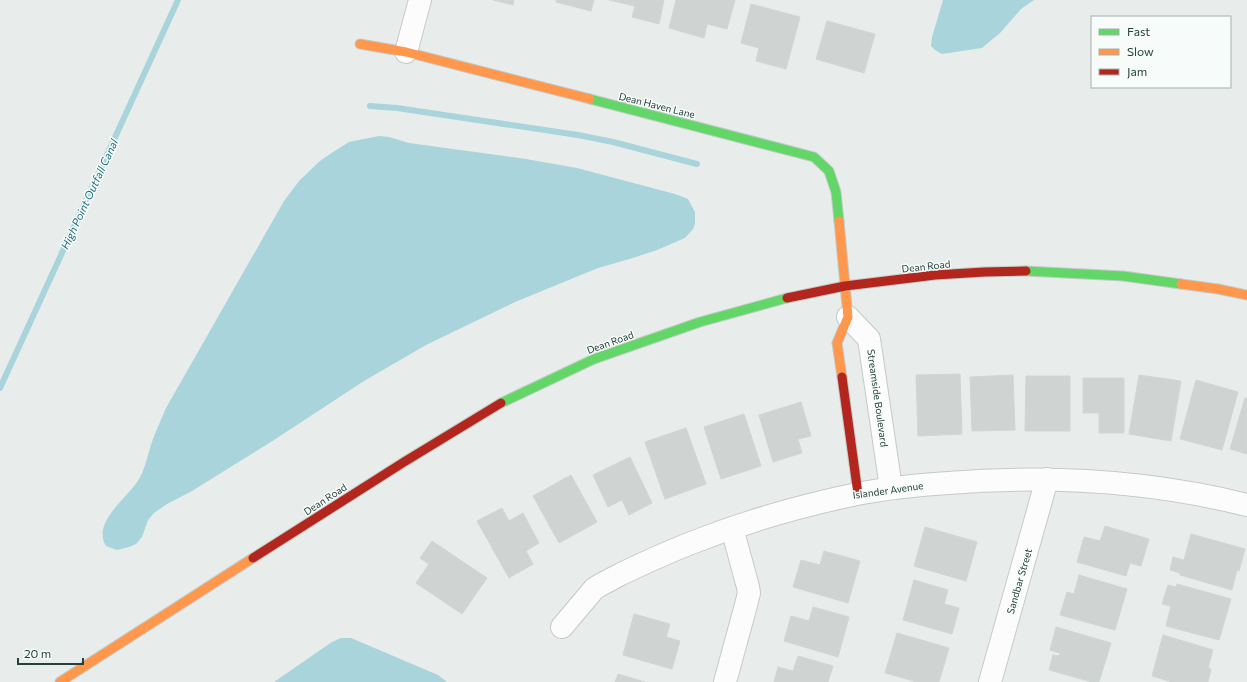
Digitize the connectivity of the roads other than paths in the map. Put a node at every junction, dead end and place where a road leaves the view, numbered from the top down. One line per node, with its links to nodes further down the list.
1 (420, 0): 3 (street)
2 (360, 44): 3 (street, Dean Haven Lane)
3 (406, 52): 4 (street, Dean Haven Lane)
4 (845, 286): 5 (street, Dean Road); 6 (street); 13 (street, Dean Road)
5 (1247, 295)
6 (848, 317): 8 (street, Streamside Boulevard); 9 (street)
7 (1047, 479): 8 (street, Islander Avenue); 10 (street, Islander Avenue); 15 (street, Sandbar Street)
8 (891, 488): 9 (street, Islander Avenue)
9 (858, 494): 11 (street, Islander Avenue)
10 (1247, 506)
11 (732, 528): 12 (street, Islander Avenue); 14 (street)
12 (562, 626)
13 (60, 682)
14 (725, 682)
15 (990, 682)

